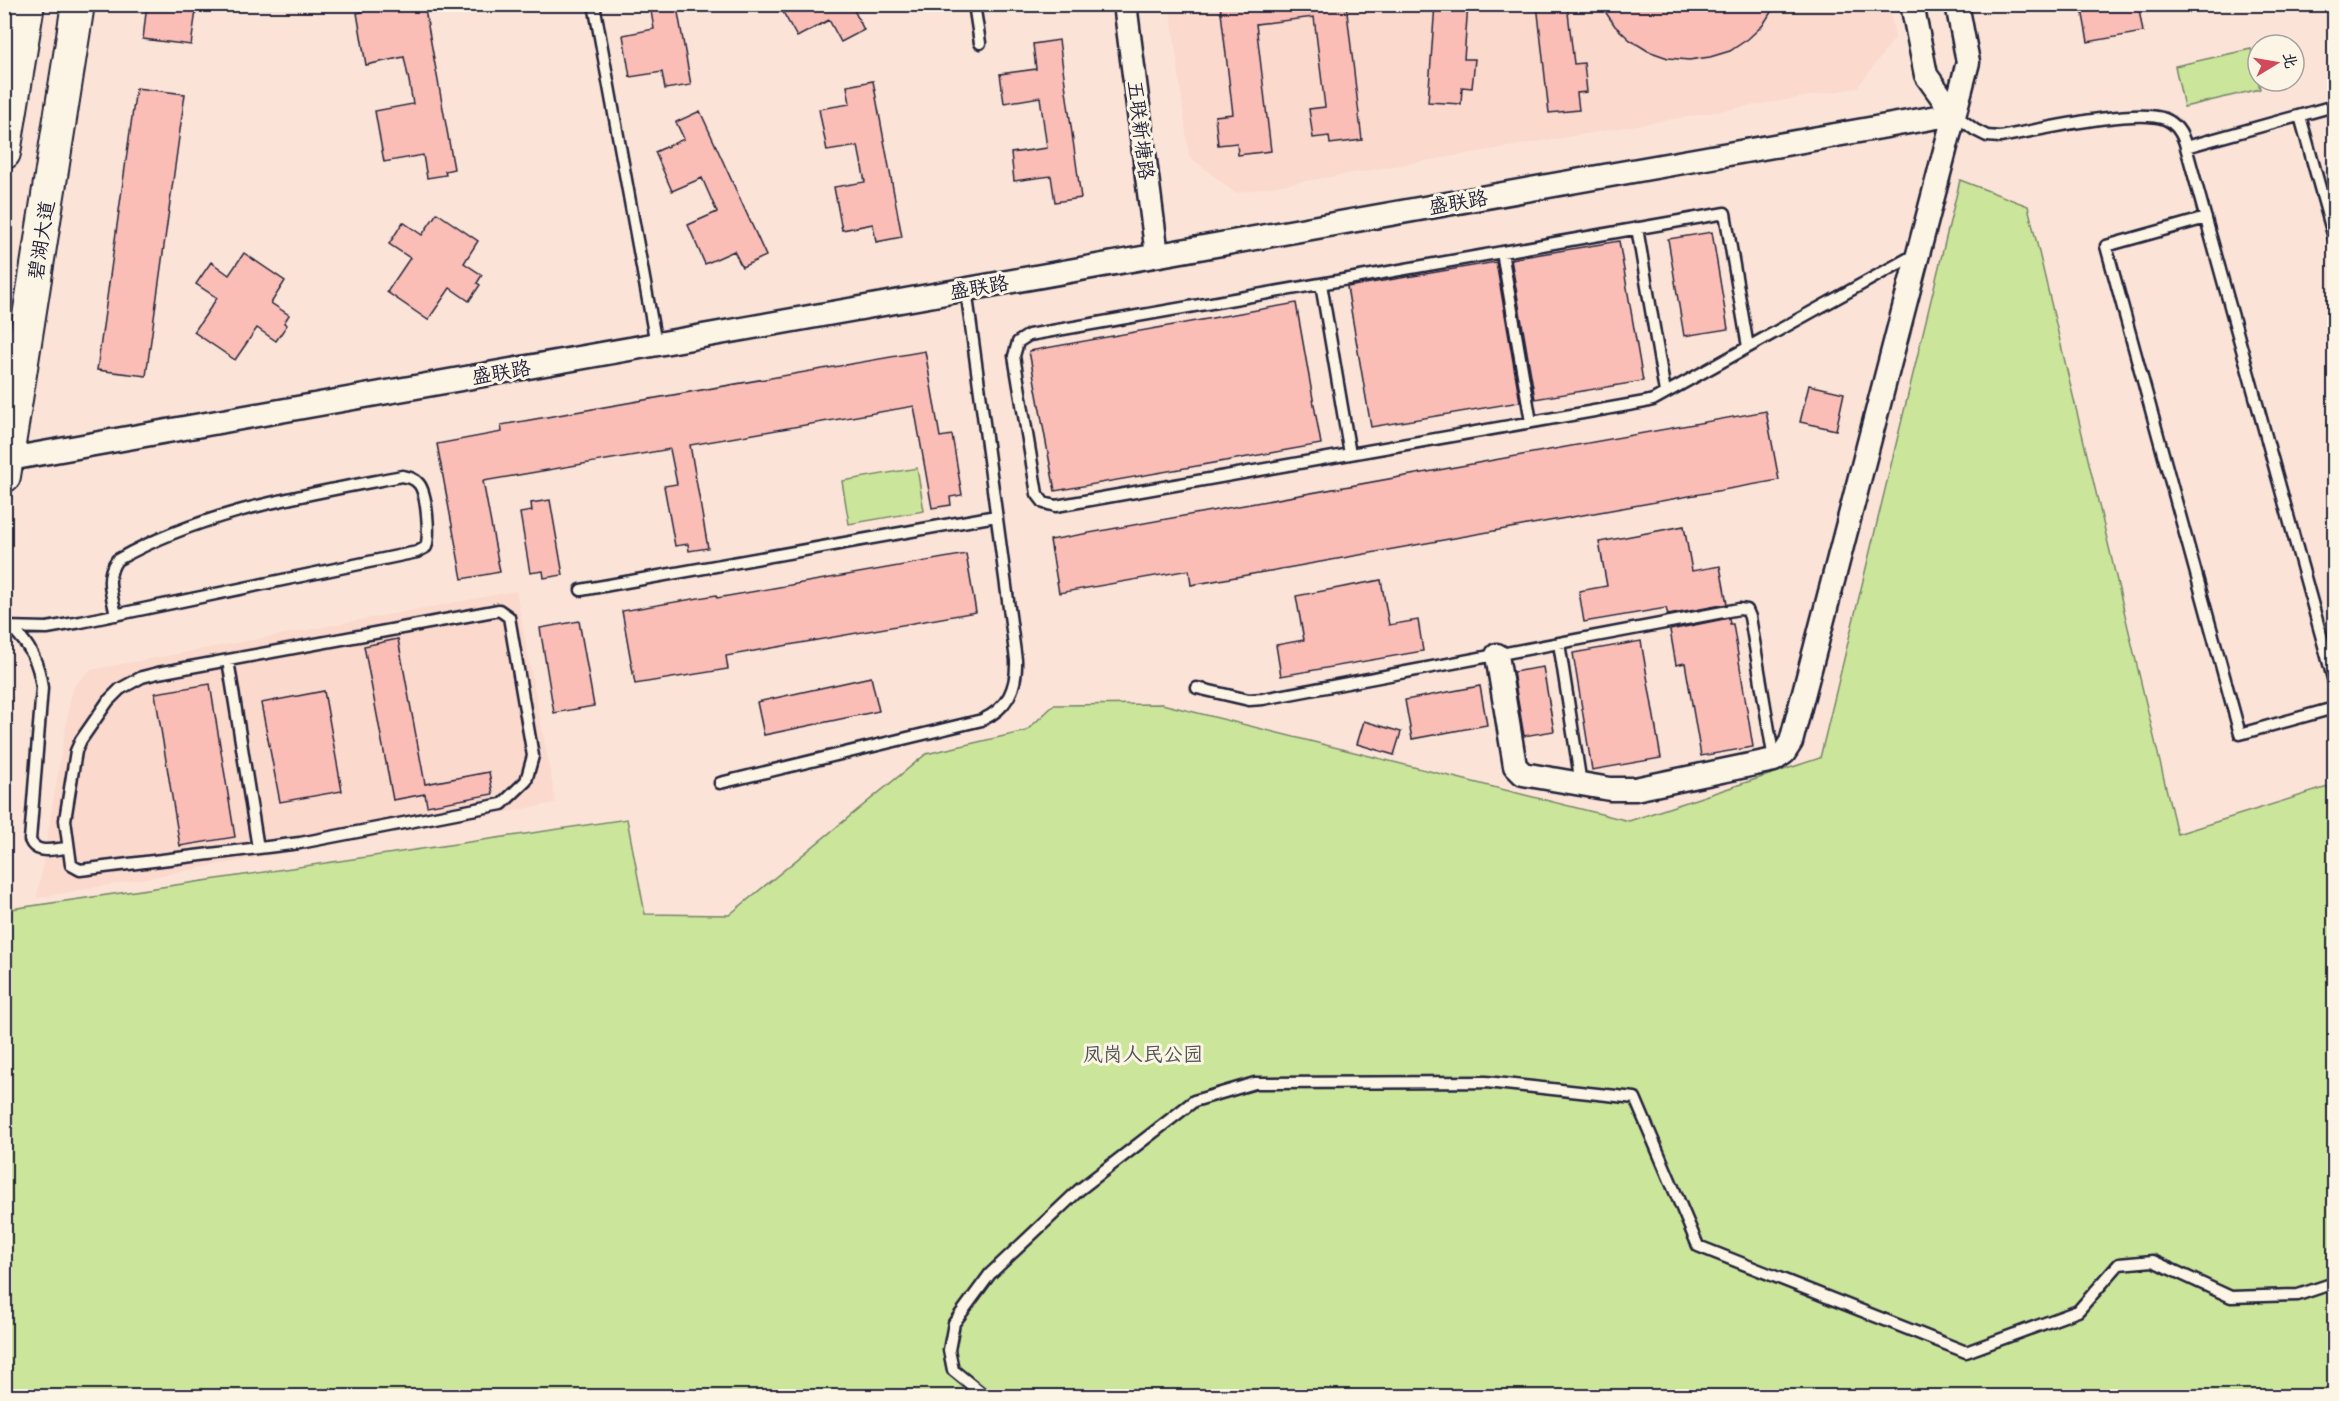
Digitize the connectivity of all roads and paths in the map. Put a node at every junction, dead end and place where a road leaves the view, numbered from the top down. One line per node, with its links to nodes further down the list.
1 (28, 4): 13 (street)
2 (78, 4): 27 (street, 碧湖大道)
3 (594, 4): 22 (lane)
4 (974, 4): 8 (lane)
5 (1125, 4): 19 (street, 五联新塘路)
6 (1912, 4): 10 (street)
7 (1957, 4): 10 (street)
8 (980, 43)
9 (2334, 106): 11 (lane)
10 (1954, 114): 12 (lane); 18 (street); 19 (street, 盛联路)
11 (2300, 116): 12 (lane); 16 (lane)
12 (2186, 147): 14 (lane)
13 (4, 153)
14 (2206, 218): 35 (lane); 37 (lane)
15 (1637, 228): 17 (lane); 23 (lane); 24 (lane)
16 (2334, 238)
17 (1502, 252): 20 (lane); 25 (lane)
18 (1918, 253): 23 (lane); 38 (street)
19 (1157, 255): 21 (street, 盛联路)
20 (1322, 284): 26 (lane); 26 (lane)
21 (966, 289): 22 (street, 盛联路); 28 (lane)
22 (656, 344): 27 (street, 盛联路)
23 (1748, 347): 24 (lane)
24 (1665, 392): 25 (lane)
25 (1531, 422): 26 (lane)
26 (1350, 454)
27 (5, 465)
28 (996, 516): 29 (lane); 39 (lane)
29 (581, 590)
30 (116, 615): 30 (lane); 31 (lane)
31 (8, 628): 41 (lane)
32 (1559, 643): 33 (lane); 38 (lane); 40 (lane)
33 (1497, 655): 36 (lane); 40 (street)
34 (228, 660): 41 (lane); 42 (lane); 42 (lane)
35 (2334, 682)
36 (1197, 688)
37 (2334, 708)
38 (1774, 760): 40 (street)
39 (720, 783)
40 (1581, 784)
41 (67, 848): 42 (lane)
42 (258, 848)
43 (2334, 1283): 44 (lane)
44 (985, 1396)

